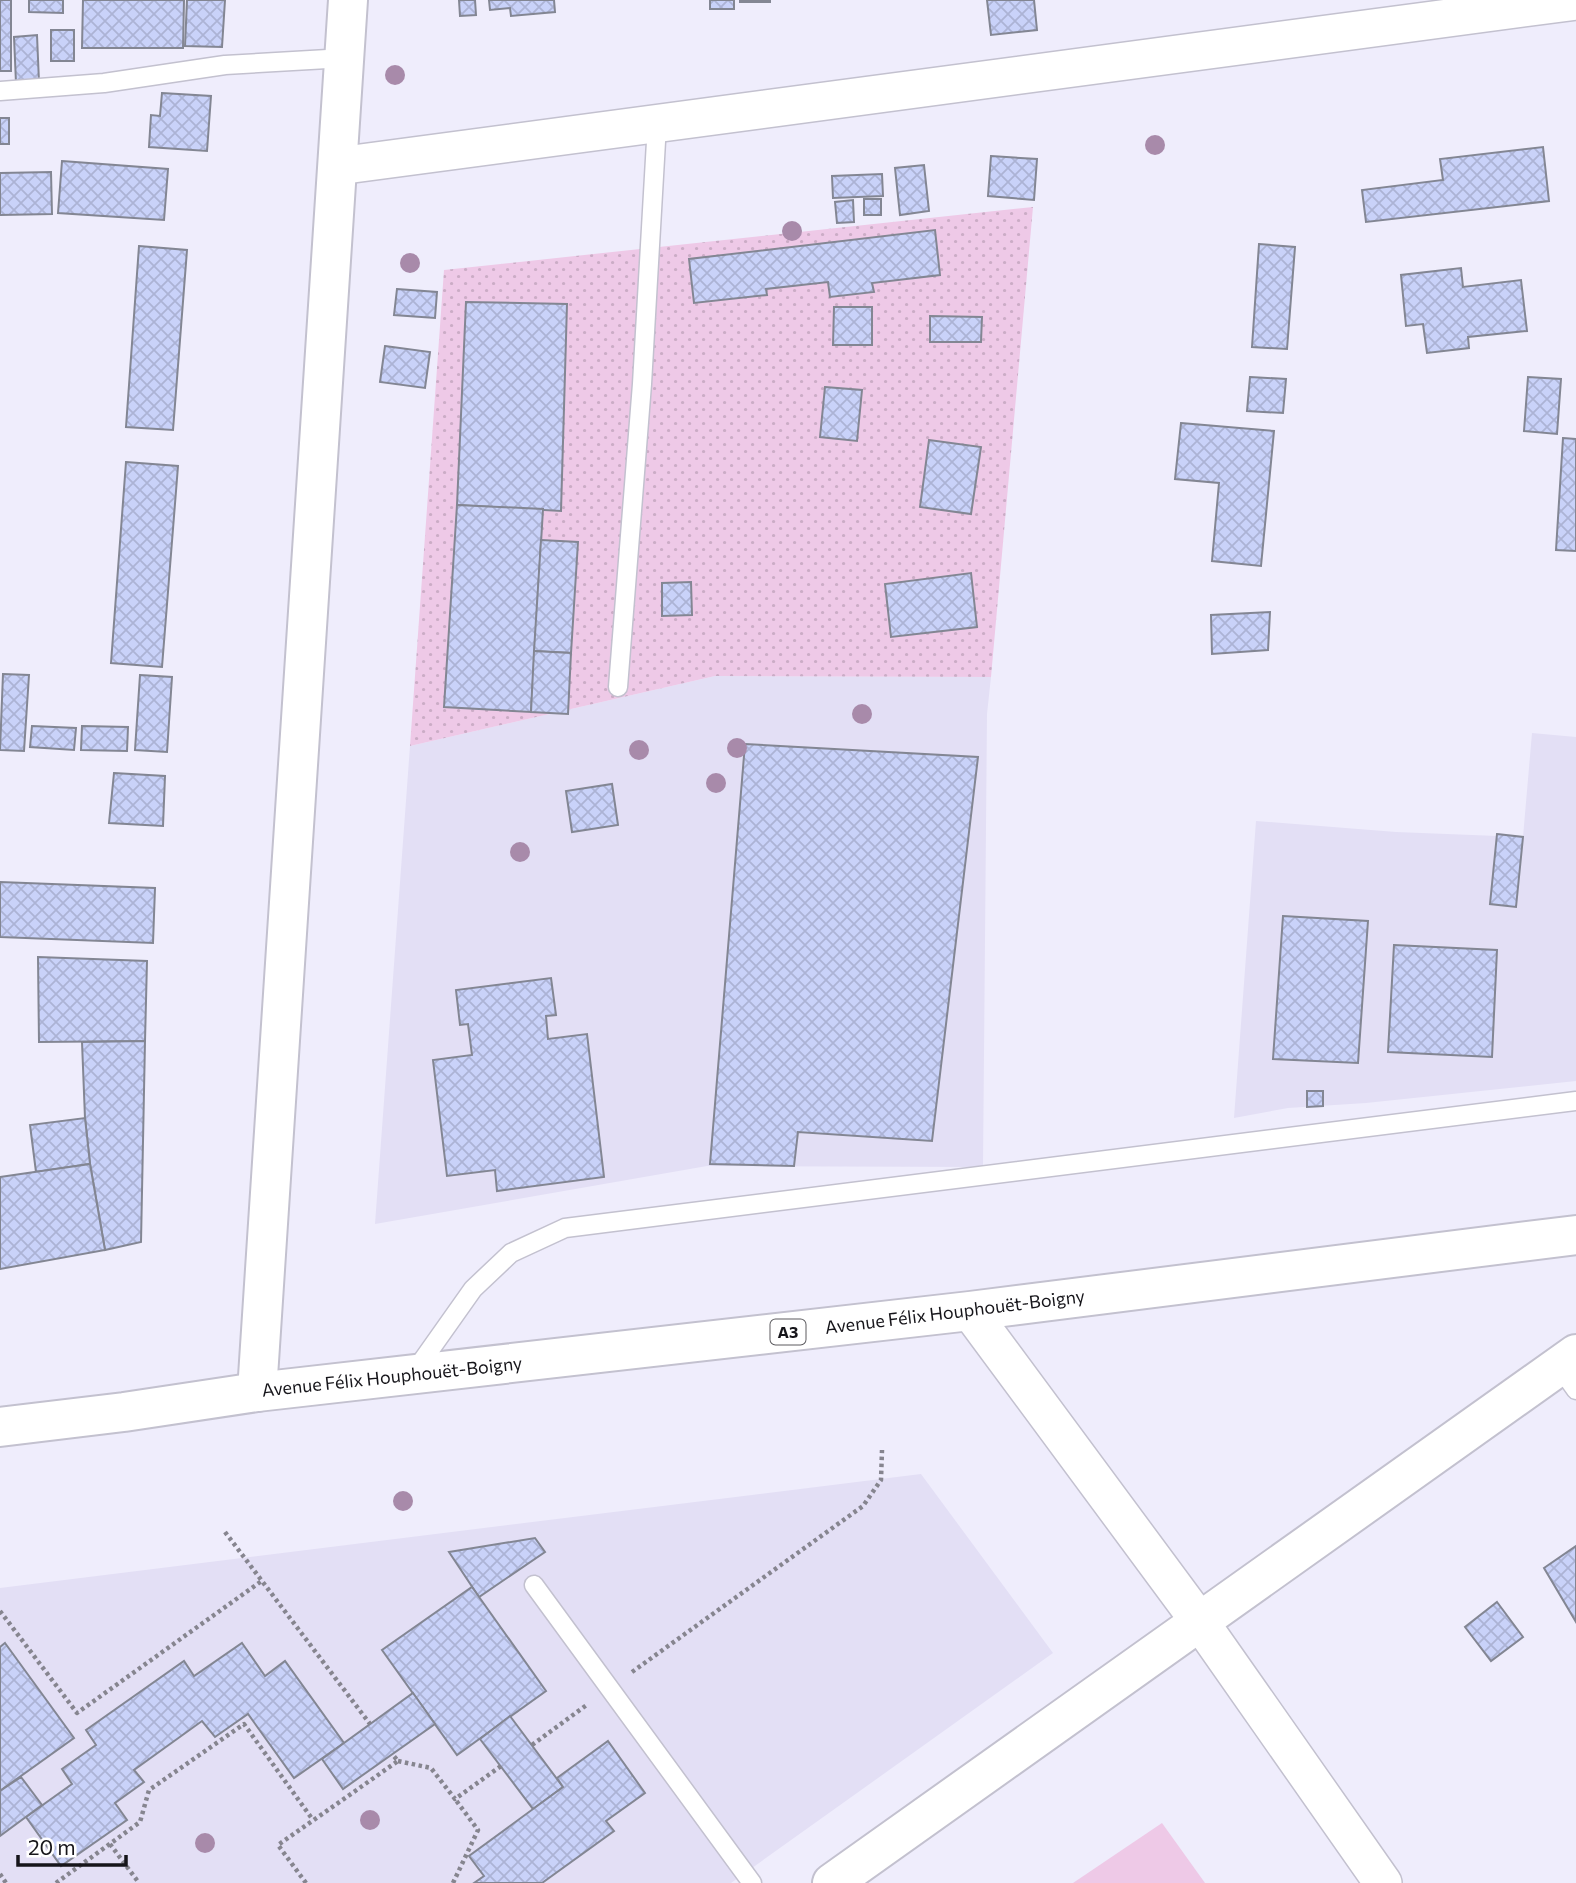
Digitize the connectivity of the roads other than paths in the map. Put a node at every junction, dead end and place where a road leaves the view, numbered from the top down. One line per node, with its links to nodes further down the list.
1 (348, 0): 3 (main road)
2 (1576, 1): 5 (street)
3 (345, 58): 4 (lane); 6 (main road)
4 (0, 92)
5 (657, 124): 6 (street); 7 (lane)
6 (338, 166): 13 (main road)
7 (618, 687)
8 (1576, 1101): 12 (lane)
9 (1576, 1235): 10 (main road, Avenue Félix Houphouët-Boigny / A3)
10 (970, 1311): 12 (main road, Avenue Félix Houphouët-Boigny / A3); 16 (street)
11 (1570, 1370): 16 (main road)
12 (411, 1376): 13 (main road, Avenue Félix Houphouët-Boigny / A3)
13 (257, 1392): 14 (main road, Avenue Félix Houphouët-Boigny / A3)
14 (0, 1427)
15 (534, 1585): 17 (lane)
16 (1199, 1622): 18 (main road); 19 (street)
17 (752, 1883)
18 (832, 1883)
19 (1383, 1883)

